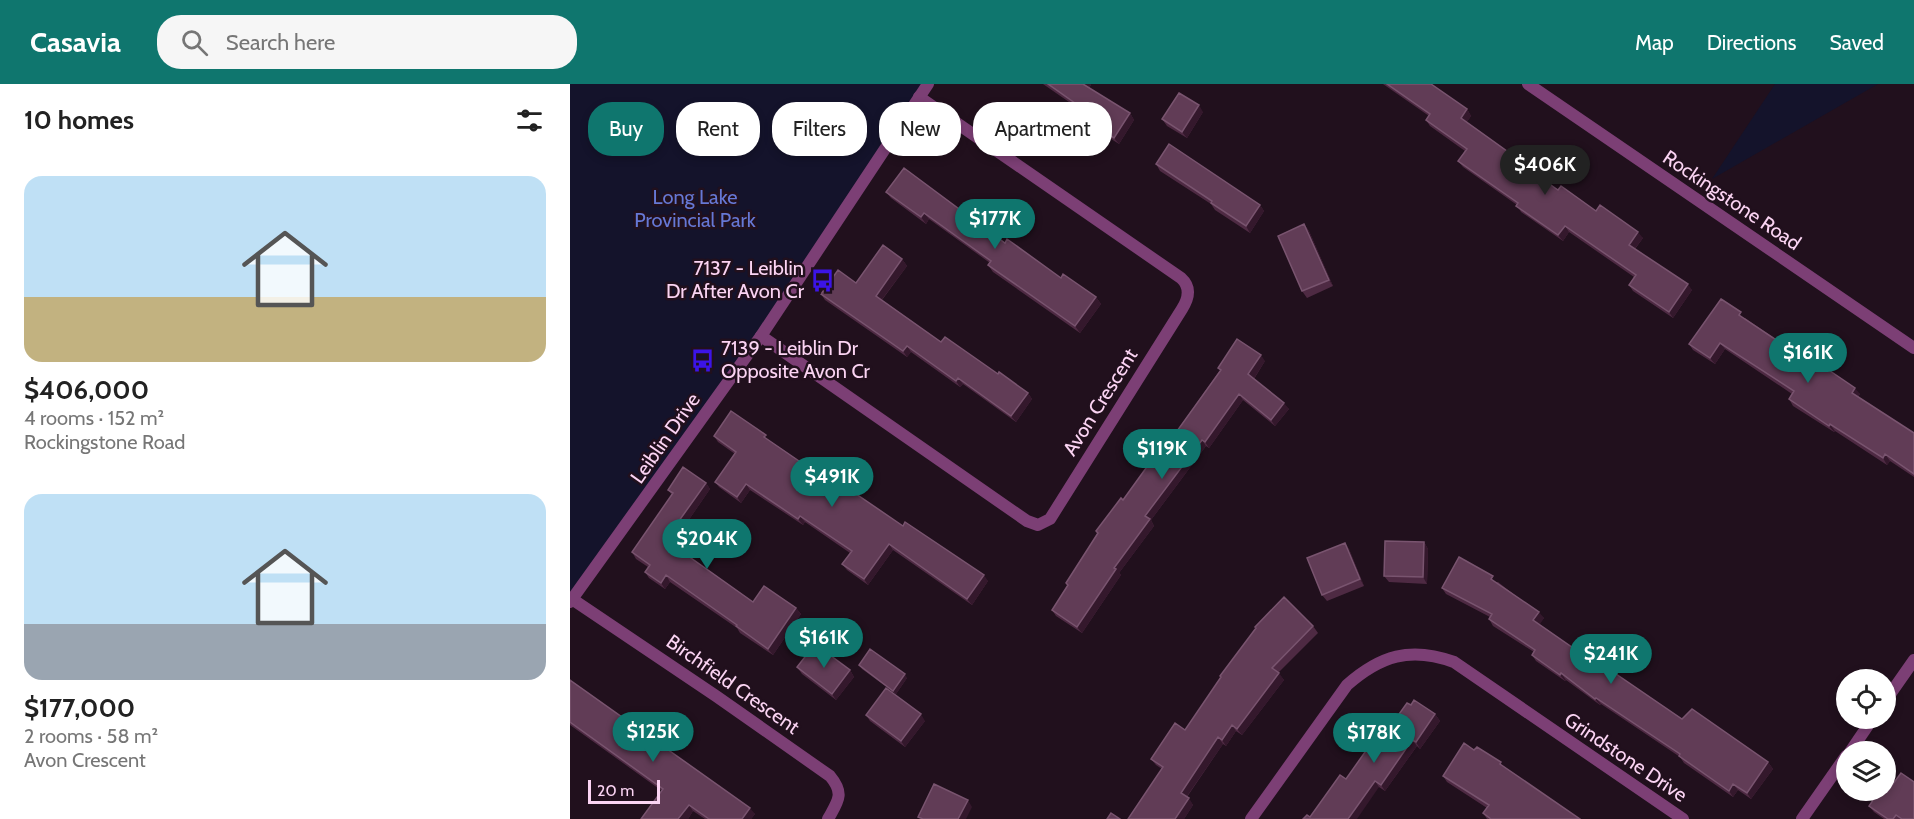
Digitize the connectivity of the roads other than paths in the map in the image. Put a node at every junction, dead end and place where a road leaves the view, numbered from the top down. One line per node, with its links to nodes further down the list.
1 (928, 84): 3 (street, Leiblin Drive)
2 (1528, 84): 5 (street, Rockingstone Road)
3 (919, 97): 4 (street, Leiblin Drive); 4 (street, Avon Crescent)
4 (761, 336): 6 (street, Leiblin Drive)
5 (1914, 348)
6 (571, 600): 10 (street, Birchfield Crescent)
7 (1914, 660): 8 (street)
8 (1896, 686)
9 (1836, 770): 13 (street)
10 (828, 819)
11 (1251, 819): 12 (street, Grindstone Drive)
12 (1683, 819)
13 (1802, 819)

